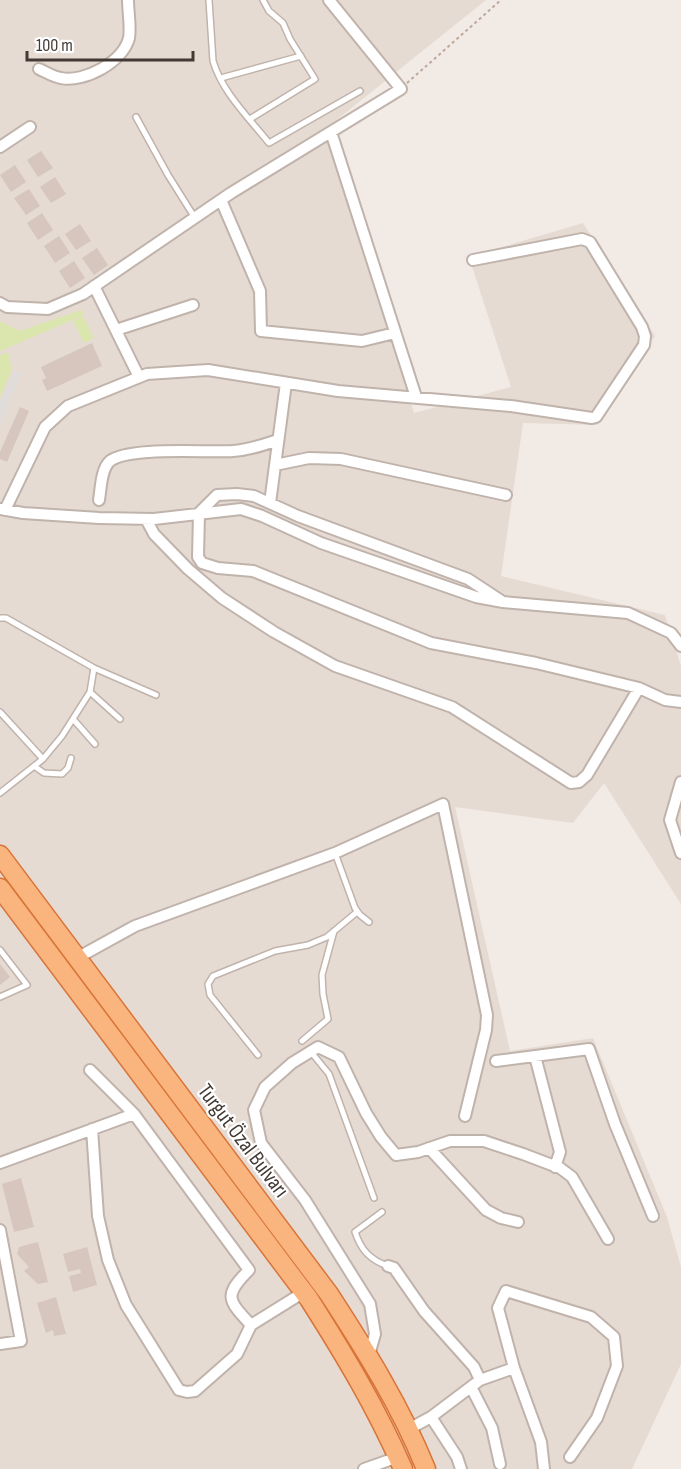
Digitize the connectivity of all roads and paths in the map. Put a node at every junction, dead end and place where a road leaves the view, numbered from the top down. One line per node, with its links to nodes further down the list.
1 (128, 0): 7 (street)
2 (209, 0): 8 (lane)
3 (263, 0): 6 (lane)
4 (329, 0): 9 (street)
5 (501, 0): 9 (path)
6 (301, 56): 8 (lane); 12 (lane)
7 (39, 69)
8 (221, 78): 12 (lane)
9 (401, 89): 14 (street)
10 (360, 91): 12 (lane)
11 (136, 117): 17 (lane)
12 (250, 119)
13 (30, 127): 15 (street)
14 (331, 132): 16 (street); 23 (street)
15 (0, 147)
16 (221, 200): 17 (street); 23 (street)
17 (195, 218): 19 (street)
18 (473, 260): 26 (street)
19 (94, 286): 20 (street); 22 (street)
20 (0, 303)
21 (193, 305): 22 (street)
22 (116, 330): 24 (street)
23 (395, 333): 26 (street)
24 (139, 377): 25 (street); 32 (street)
25 (286, 382): 26 (street); 27 (street)
26 (416, 398)
27 (278, 440): 28 (street); 30 (street)
28 (275, 465): 29 (street); 31 (street)
29 (506, 495)
30 (99, 500)
31 (270, 503): 33 (street); 35 (street)
32 (3, 509): 34 (street)
33 (199, 513): 34 (street); 35 (street); 39 (street)
34 (146, 519): 39 (street)
35 (503, 602): 37 (street)
36 (0, 618): 38 (lane)
37 (681, 646)
38 (94, 668): 40 (lane); 41 (lane)
39 (639, 688): 42 (street)
40 (90, 692): 44 (lane); 45 (lane)
41 (156, 694)
42 (681, 702)
43 (0, 712): 48 (lane)
44 (73, 719): 46 (lane); 48 (lane)
45 (120, 719)
46 (95, 744)
47 (71, 758): 49 (lane)
48 (43, 759): 49 (lane)
49 (34, 766): 51 (lane)
50 (681, 782): 53 (street)
51 (0, 793)
52 (336, 853): 56 (lane); 60 (street); 69 (street)
53 (681, 853)
54 (0, 855): 60 (highway, Turgut Özal Bulvarı)
55 (0, 888): 81 (highway, Turgut Özal Bulvarı)
56 (357, 912): 57 (lane); 58 (lane)
57 (369, 922)
58 (334, 931): 62 (lane); 64 (lane)
59 (0, 950): 61 (lane)
60 (78, 958): 84 (highway, Turgut Özal Bulvarı)
61 (0, 997)
62 (303, 1041)
63 (310, 1052): 71 (street); 74 (lane); 84 (street)
64 (258, 1055)
65 (535, 1056): 66 (street); 73 (street); 76 (street)
66 (496, 1061)
67 (90, 1070): 68 (street)
68 (134, 1114): 70 (street); 82 (street)
69 (465, 1116)
70 (92, 1129): 72 (street); 82 (street)
71 (429, 1148): 73 (street); 77 (street)
72 (0, 1163)
73 (555, 1167): 79 (street)
74 (374, 1198)
75 (382, 1212): 80 (lane)
76 (653, 1216)
77 (518, 1222)
78 (0, 1230): 83 (street)
79 (608, 1239)
80 (388, 1266): 86 (street)
81 (304, 1292): 82 (street); 91 (highway, Turgut Özal Bulvarı)
82 (251, 1325)
83 (0, 1344)
84 (369, 1355): 89 (highway, Turgut Özal Bulvarı)
85 (514, 1368): 86 (street); 90 (street); 96 (street)
86 (480, 1380): 87 (street)
87 (471, 1388): 88 (street); 92 (street)
88 (431, 1417): 89 (street); 95 (street)
89 (410, 1429): 94 (highway, Turgut Özal Bulvarı)
90 (570, 1457)
91 (400, 1463): 93 (street)
92 (500, 1464)
93 (364, 1469)
94 (426, 1469)
95 (461, 1469)
96 (544, 1469)

